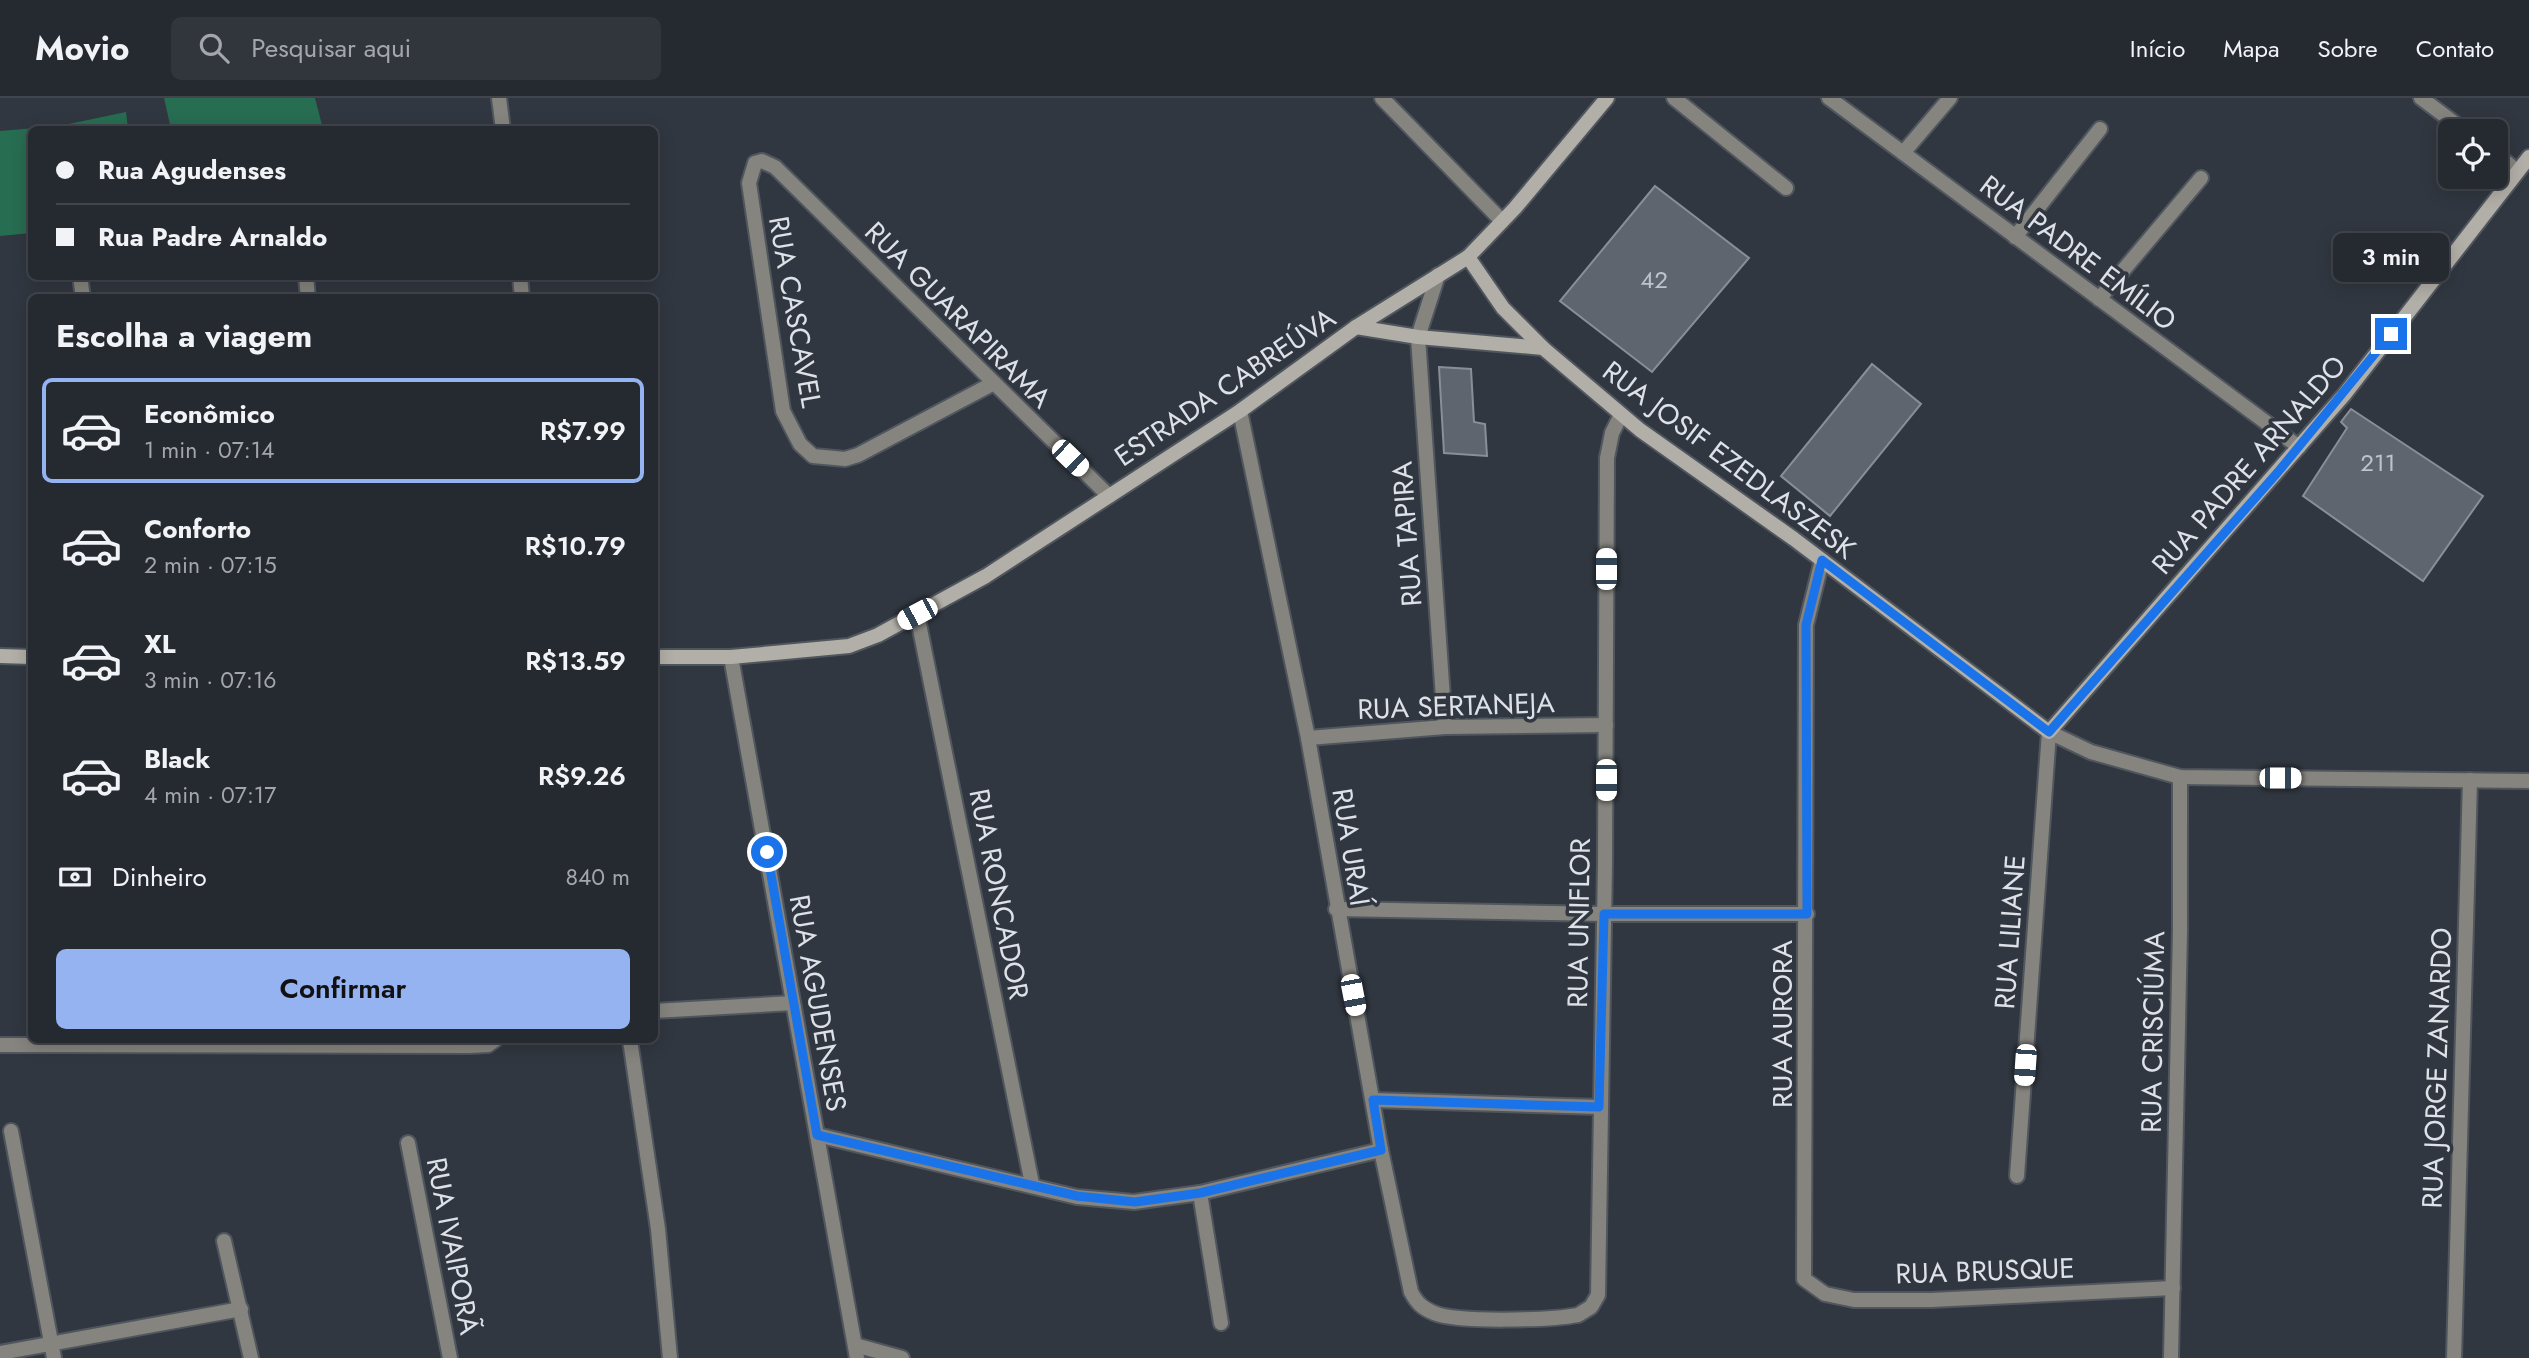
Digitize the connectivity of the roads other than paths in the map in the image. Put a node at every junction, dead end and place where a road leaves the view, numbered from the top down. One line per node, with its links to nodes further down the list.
1 (499, 98): 9 (street)
2 (1382, 98): 18 (street)
3 (1607, 98): 18 (main road, ESTRADA CABREÚVA)
4 (1674, 98): 17 (street)
5 (1829, 98): 11 (street, RUA PADRE EMÍLIO)
6 (1950, 98): 11 (street)
7 (2421, 98): 8 (street)
8 (2449, 119)
9 (502, 126)
10 (2100, 129): 19 (street)
11 (1903, 153): 19 (street, RUA PADRE EMÍLIO)
12 (2529, 157): 15 (main road, RUA PADRE ARNALDO)
13 (2508, 164): 15 (street)
14 (775, 167): 26 (street, RUA GUARAPIRAMA); 26 (street, RUA CASCAVEL)
15 (2517, 171): 29 (main road, RUA PADRE ARNALDO)
16 (2201, 178): 22 (street)
17 (1786, 188)
18 (1502, 221): 20 (main road, ESTRADA CABREÚVA)
19 (2015, 236): 22 (street, RUA PADRE EMÍLIO)
20 (1468, 257): 21 (main road, ESTRADA CABREÚVA); 25 (main road, RUA JOSIF EZEDLASZESK)
21 (1438, 275): 23 (main road, ESTRADA CABREÚVA); 24 (street)
22 (2099, 299): 29 (street, RUA PADRE EMÍLIO)
23 (1356, 327): 24 (main road); 27 (main road, ESTRADA CABREÚVA)
24 (1418, 337): 25 (main road); 38 (street, RUA TAPIRA)
25 (1543, 348): 28 (main road, RUA JOSIF EZEDLASZESK)
26 (992, 384): 30 (street, RUA GUARAPIRAMA)
27 (1240, 411): 30 (main road, ESTRADA CABREÚVA); 40 (street, RUA URAÍ)
28 (1621, 415): 31 (main road, RUA JOSIF EZEDLASZESK); 37 (street, RUA UNIFLOR)
29 (2299, 447): 39 (main road, RUA PADRE ARNALDO)
30 (1108, 496): 32 (main road, ESTRADA CABREÚVA)
31 (1822, 560): 39 (main road, RUA JOSIF EZEDLASZESK); 46 (street, RUA AURORA)
32 (917, 614): 36 (main road, ESTRADA CABREÚVA); 59 (street, RUA RONCADOR)
33 (0, 656): 34 (main road)
34 (28, 657)
35 (658, 657): 36 (main road, ESTRADA CABREÚVA)
36 (731, 657): 47 (street, RUA AGUDENSES)
37 (1606, 725): 38 (street, RUA SERTANEJA); 45 (street, RUA UNIFLOR)
38 (1445, 727): 40 (street, RUA SERTANEJA)
39 (2049, 732): 41 (street); 58 (street, RUA LILIANE)
40 (1308, 738): 44 (street, RUA URAÍ)
41 (2180, 778): 42 (street); 63 (street, RUA CRISCIÚMA)
42 (2470, 780): 43 (street); 76 (street, RUA JORGE ZANARDO)
43 (2529, 781)
44 (1336, 909): 45 (street); 52 (street, RUA URAÍ)
45 (1604, 914): 46 (street); 53 (street, RUA UNIFLOR)
46 (1807, 914): 62 (street, RUA AURORA)
47 (793, 1003): 48 (street); 55 (street, RUA AGUDENSES)
48 (658, 1011)
49 (491, 1043): 51 (street)
50 (630, 1043): 73 (street)
51 (0, 1045)
52 (1373, 1100): 53 (street); 57 (street, RUA URAÍ)
53 (1599, 1107): 64 (street, RUA UNIFLOR)
54 (11, 1131): 67 (street)
55 (817, 1135): 59 (street); 68 (street, RUA AGUDENSES)
56 (408, 1143): 72 (street, RUA IVAIPORÃ)
57 (1381, 1150): 60 (street); 64 (street, RUA URAÍ)
58 (2017, 1176)
59 (1032, 1184): 60 (street)
60 (1200, 1193): 66 (street)
61 (224, 1241): 65 (street)
62 (1804, 1279): 63 (street, RUA BRUSQUE)
63 (2173, 1288): 75 (street, RUA CRISCIÚMA)
64 (1411, 1292)
65 (241, 1309): 67 (street); 71 (street)
66 (1221, 1323)
67 (52, 1343): 69 (street); 70 (street)
68 (856, 1351): 74 (street)
69 (0, 1353)
70 (54, 1358)
71 (251, 1358)
72 (450, 1358)
73 (670, 1358)
74 (902, 1358)
75 (2171, 1358)
76 (2454, 1358)

